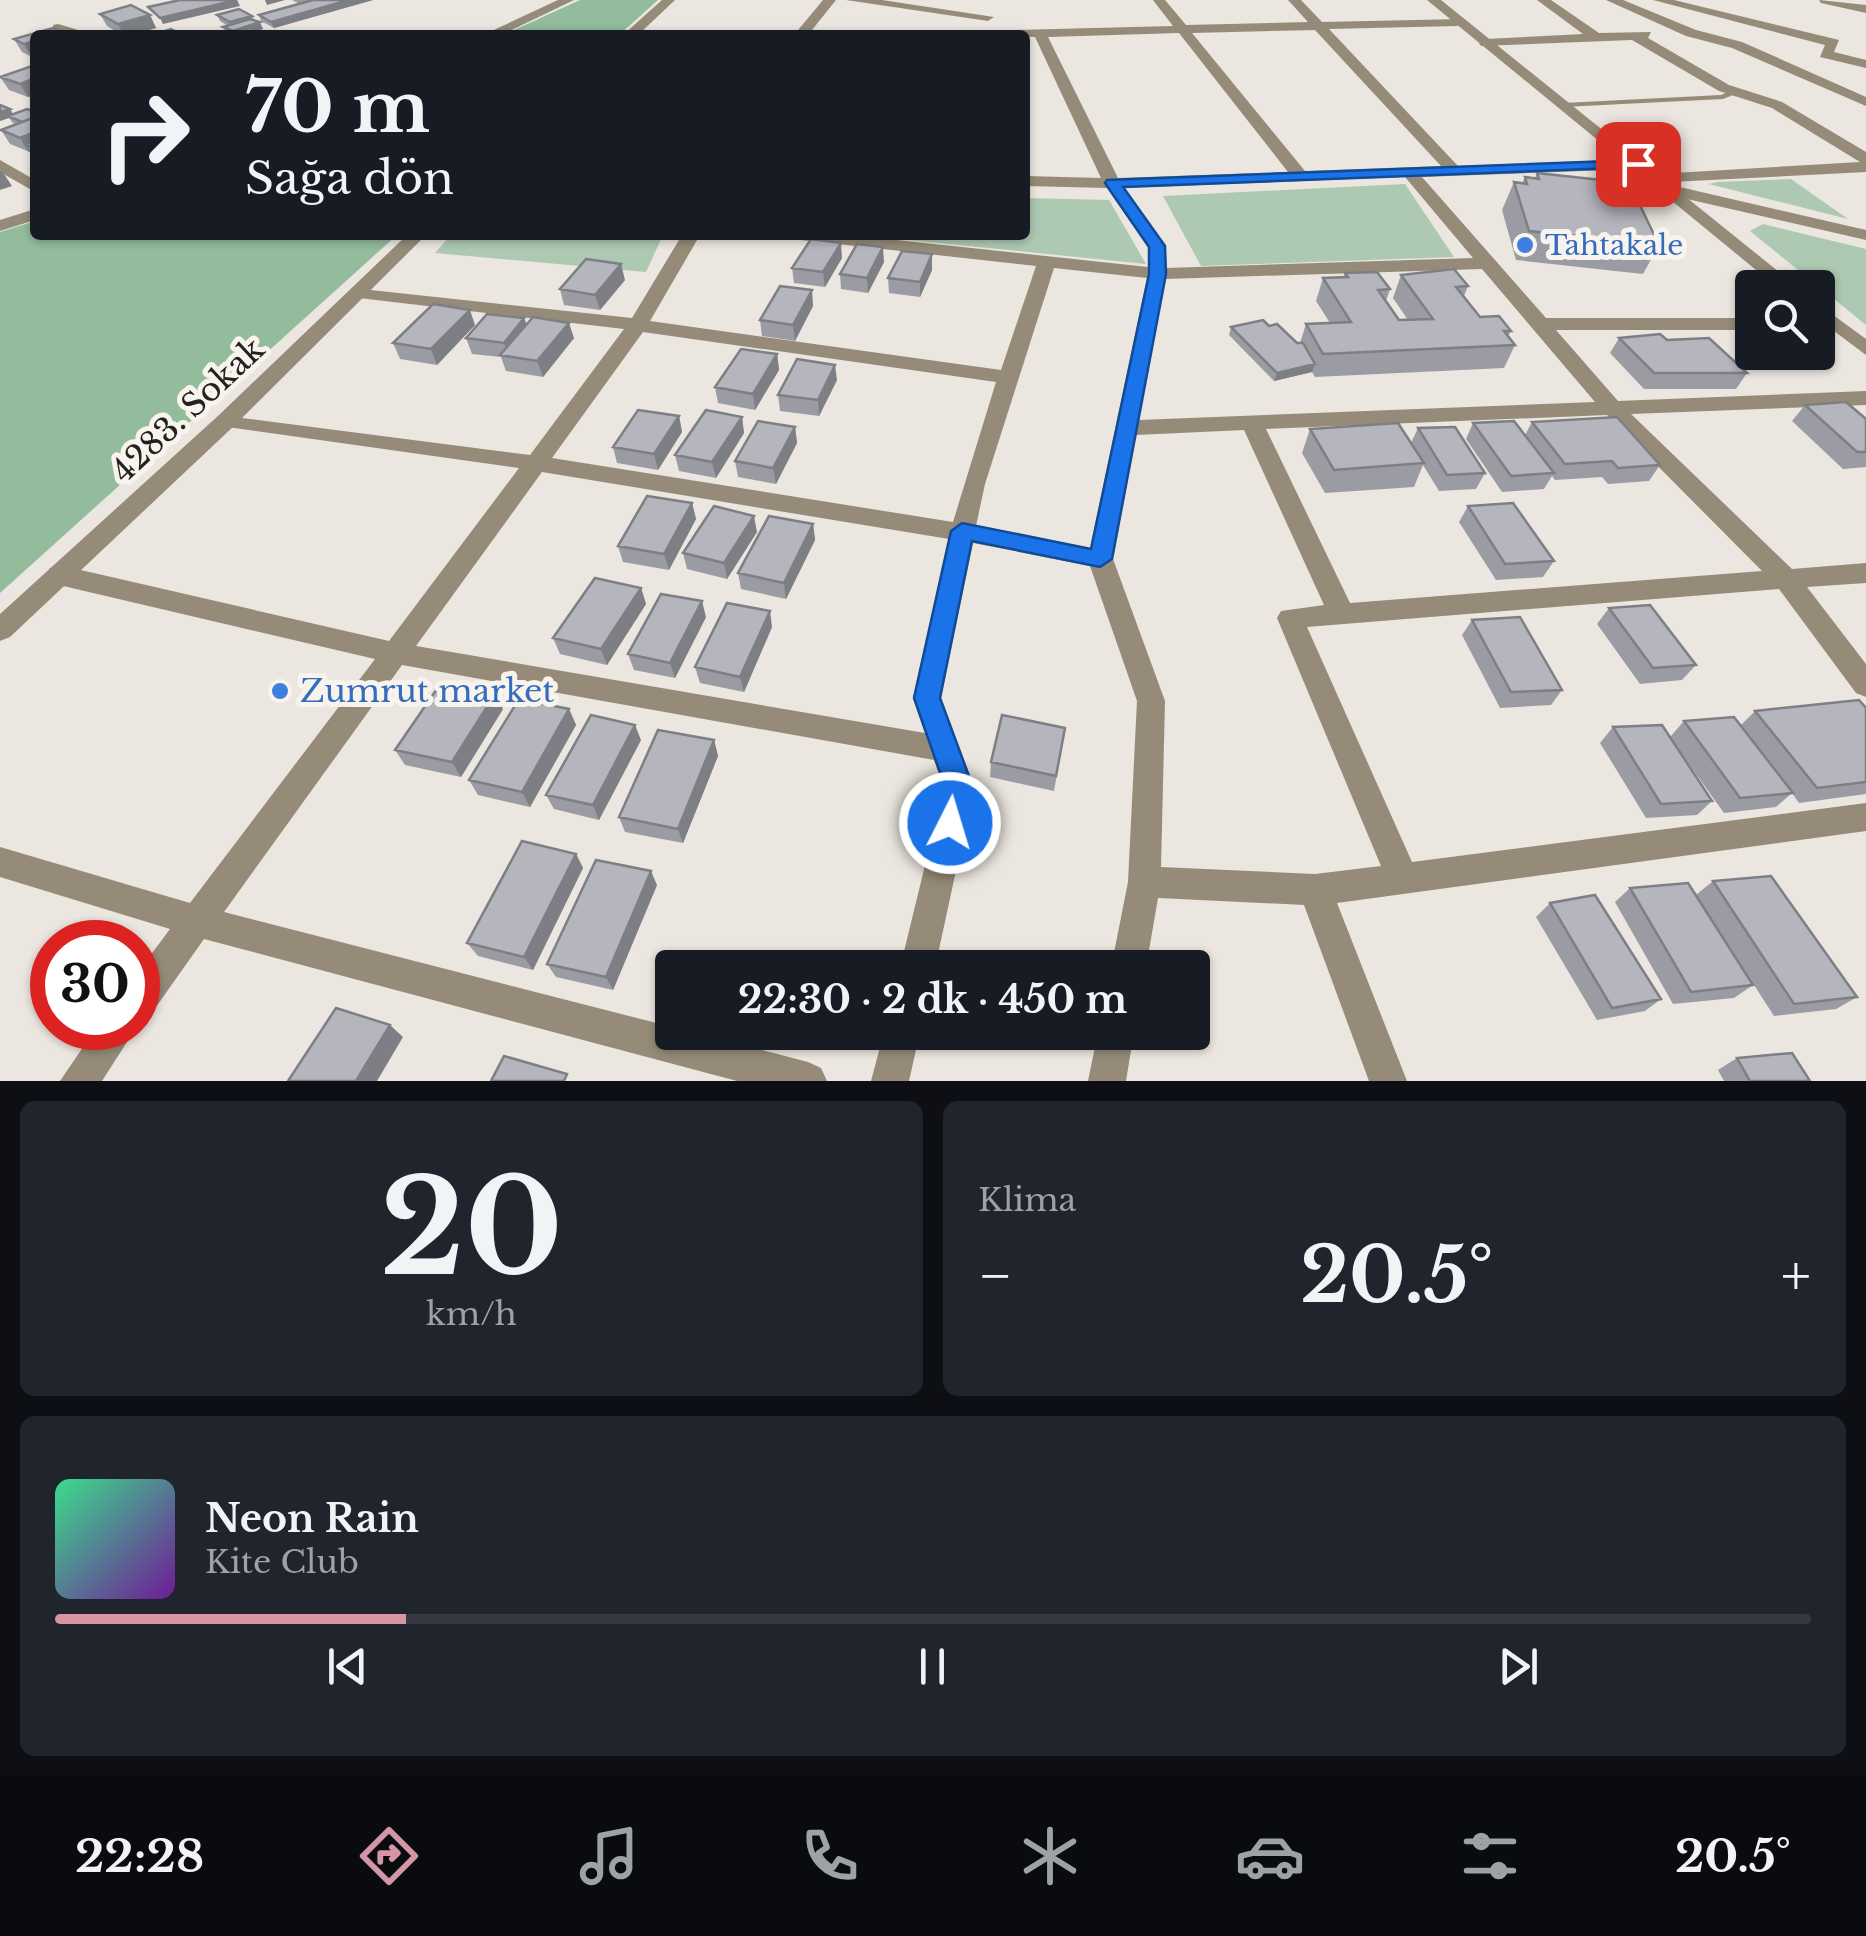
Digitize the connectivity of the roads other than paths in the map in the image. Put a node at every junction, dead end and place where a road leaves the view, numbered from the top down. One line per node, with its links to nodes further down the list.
1 (568, 0): 17 (street)
2 (669, 0): 18 (street)
3 (830, 0): 19 (street)
4 (852, 0): 20 (street)
5 (1159, 0): 23 (street)
6 (1294, 0): 14 (street)
7 (1433, 0): 13 (street)
8 (1542, 0): 26 (street)
9 (1612, 0): 24 (street)
10 (1658, 0): 28 (street)
11 (1825, 0): 12 (street)
12 (1866, 9)
13 (1457, 22): 14 (street); 27 (street)
14 (1319, 27): 23 (street); 37 (street)
15 (58, 28): 16 (street)
16 (64, 30)
17 (501, 30)
18 (636, 30)
19 (805, 30)
20 (982, 30)
21 (1030, 32): 22 (street)
22 (1039, 32): 23 (street); 41 (street)
23 (1185, 32): 39 (street)
24 (1691, 32): 25 (street); 29 (street)
25 (1633, 36): 26 (street); 31 (street)
26 (1596, 37): 27 (street)
27 (1486, 43): 33 (street)
28 (1825, 54): 29 (street); 30 (street)
29 (1761, 56): 32 (street)
30 (1866, 64)
31 (1735, 91): 33 (lane); 34 (street)
32 (1866, 102)
33 (1563, 105): 35 (street)
34 (1866, 163): 43 (street)
35 (1638, 164): 37 (street); 43 (street)
36 (0, 165): 42 (street)
37 (1454, 171): 38 (street)
38 (1409, 172): 39 (street); 50 (street)
39 (1300, 176): 41 (street)
40 (1030, 181): 41 (street)
41 (1112, 183): 53 (street)
42 (30, 185)
43 (1664, 185): 46 (street); 52 (street)
44 (30, 216): 45 (street)
45 (0, 226)
46 (1866, 235)
47 (413, 240): 54 (street, 4283. Sokak)
48 (687, 240): 57 (street)
49 (843, 240): 51 (street)
50 (1486, 263): 53 (street); 55 (street)
51 (1046, 264): 53 (street); 60 (street)
52 (1768, 270)
53 (1157, 274): 65 (street)
54 (359, 292): 57 (street); 63 (street, 4283. Sokak)
55 (1540, 324): 56 (street); 62 (street)
56 (1735, 324)
57 (638, 325): 60 (street); 66 (street)
58 (1835, 330): 59 (street)
59 (1866, 349)
60 (1008, 377): 67 (street)
61 (1866, 398): 62 (street)
62 (1615, 411): 64 (street); 71 (street)
63 (227, 420): 66 (street); 70 (street, 4283. Sokak)
64 (1252, 424): 65 (street); 72 (street)
65 (1126, 428): 68 (street)
66 (536, 462): 67 (street); 74 (street)
67 (962, 531): 68 (street); 76 (street)
68 (1100, 559): 80 (street)
69 (1866, 573): 71 (street)
70 (59, 575): 73 (street, 4283. Sokak); 74 (street)
71 (1784, 578): 72 (street); 75 (street)
72 (1342, 614): 79 (street)
73 (0, 630)
74 (395, 653): 76 (street); 82 (street)
75 (1866, 685)
76 (945, 749): 83 (street)
77 (1866, 818): 79 (street)
78 (0, 862): 82 (street)
79 (1403, 879): 81 (street)
80 (1144, 882): 81 (street); 84 (street)
81 (1315, 890): 93 (street)
82 (197, 921): 85 (street); 90 (street)
83 (921, 950)
84 (1131, 950)
85 (160, 972)
86 (102, 1050): 89 (street)
87 (898, 1050): 91 (street)
88 (1113, 1050): 92 (street)
89 (79, 1081)
90 (808, 1081)
91 (890, 1081)
92 (1108, 1081)
93 (1388, 1081)

